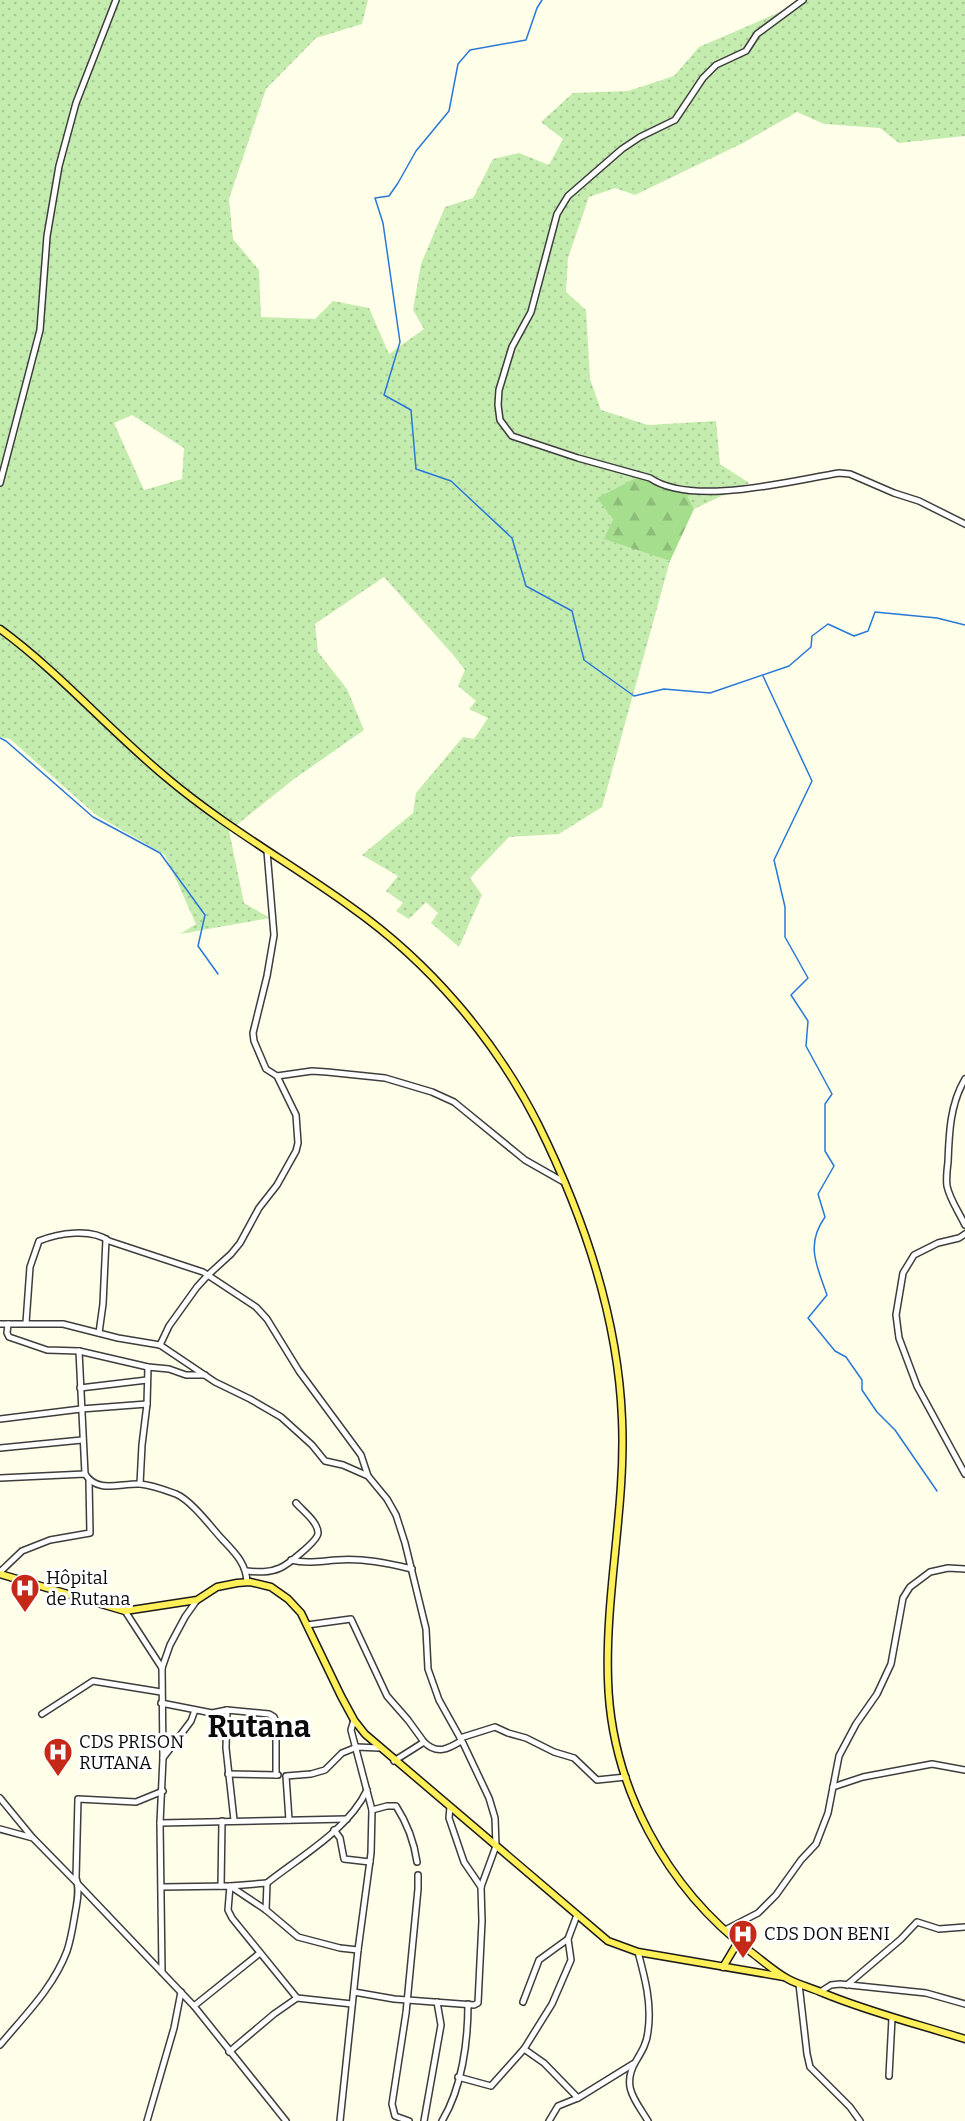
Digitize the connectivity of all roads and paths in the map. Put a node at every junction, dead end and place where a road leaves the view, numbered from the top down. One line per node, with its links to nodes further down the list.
1 (116, 0): 3 (street)
2 (803, 0): 4 (street)
3 (0, 483)
4 (965, 524)
5 (0, 629): 6 (main road)
6 (267, 851): 7 (street); 9 (main road)
7 (277, 1076): 9 (street); 13 (street)
8 (965, 1079): 10 (street)
9 (562, 1181): 61 (main road)
10 (965, 1225)
11 (965, 1234): 29 (street)
12 (106, 1239): 13 (street); 15 (street); 17 (street)
13 (207, 1275): 18 (street); 30 (street)
14 (8, 1323): 15 (street); 16 (street); 19 (street)
15 (26, 1323): 17 (street)
16 (0, 1324)
17 (99, 1333): 18 (street)
18 (160, 1345): 21 (street)
19 (79, 1351): 20 (street); 23 (street)
20 (148, 1367): 21 (street); 22 (street)
21 (206, 1375): 30 (street)
22 (147, 1380): 23 (street); 24 (street)
23 (80, 1388): 25 (street)
24 (147, 1404): 25 (street); 33 (street)
25 (81, 1409): 26 (street); 27 (street)
26 (0, 1419)
27 (82, 1440): 28 (street); 31 (street)
28 (0, 1448)
29 (965, 1474)
30 (368, 1476): 36 (street)
31 (87, 1477): 32 (street); 33 (street); 39 (street)
32 (0, 1478)
33 (140, 1484): 38 (street)
34 (296, 1503): 35 (street)
35 (291, 1560): 36 (street); 38 (street)
36 (411, 1569): 51 (street)
37 (965, 1569): 62 (street)
38 (247, 1571): 40 (street)
39 (0, 1573): 42 (main road)
40 (247, 1582): 41 (main road); 43 (main road)
41 (197, 1600): 42 (main road); 44 (street)
42 (125, 1611): 44 (street)
43 (307, 1624): 50 (main road); 52 (street)
44 (162, 1668): 45 (street)
45 (161, 1692): 46 (street); 49 (street)
46 (161, 1703): 47 (street); 55 (street)
47 (195, 1710): 48 (street); 55 (street)
48 (227, 1710): 58 (street); 59 (street)
49 (42, 1714)
50 (354, 1720): 53 (street); 54 (main road)
51 (461, 1739): 52 (street); 61 (street); 76 (street)
52 (424, 1742): 56 (street)
53 (357, 1747): 54 (street); 60 (street); 63 (street)
54 (379, 1748): 56 (main road)
55 (163, 1758): 64 (street)
56 (394, 1761): 66 (main road)
57 (965, 1770): 62 (street)
58 (228, 1774): 59 (street); 69 (street)
59 (276, 1775): 60 (street)
60 (286, 1776): 70 (street)
61 (626, 1777): 89 (main road)
62 (833, 1787): 89 (street)
63 (367, 1790): 67 (street); 68 (street)
64 (163, 1791): 72 (street); 81 (street)
65 (0, 1798): 75 (street)
66 (450, 1807): 76 (main road); 85 (street)
67 (372, 1810): 77 (street); 78 (street)
68 (347, 1819): 70 (street); 74 (street)
69 (234, 1820): 70 (street); 71 (street)
70 (289, 1820)
71 (222, 1821): 72 (street); 82 (street)
72 (160, 1823): 84 (street)
73 (0, 1829): 75 (street)
74 (334, 1830): 77 (street); 80 (street)
75 (33, 1838): 81 (street)
76 (496, 1846): 85 (street); 87 (main road)
77 (370, 1862): 92 (street)
78 (417, 1862)
79 (418, 1875): 104 (street)
80 (267, 1883): 83 (street); 86 (street)
81 (78, 1884): 96 (street); 113 (street)
82 (221, 1886): 83 (street); 84 (street)
83 (230, 1886): 86 (street); 94 (street)
84 (162, 1887): 96 (street)
85 (481, 1887): 108 (street)
86 (266, 1910): 92 (street)
87 (577, 1915): 90 (street); 93 (main road)
88 (965, 1927): 99 (street)
89 (725, 1930): 91 (main road)
90 (568, 1939): 106 (street); 114 (street)
91 (738, 1942): 95 (main road); 97 (main road)
92 (358, 1950): 101 (street)
93 (638, 1952): 95 (main road); 116 (street)
94 (260, 1953): 103 (street); 110 (street)
95 (723, 1967): 97 (main road)
96 (162, 1972): 100 (street)
97 (785, 1977): 98 (main road)
98 (799, 1984): 102 (main road); 128 (street)
99 (847, 1985): 102 (street); 109 (street)
100 (181, 1992): 110 (street); 120 (street)
101 (354, 1992): 104 (street); 107 (street)
102 (820, 1992): 111 (main road)
103 (297, 1998): 107 (street); 115 (street)
104 (406, 2000): 105 (street); 123 (street)
105 (437, 2002): 108 (street); 124 (street)
106 (523, 2002)
107 (352, 2004): 122 (street)
108 (468, 2004): 118 (street)
109 (965, 2004)
110 (194, 2006): 115 (street)
111 (892, 2018): 112 (main road); 117 (street)
112 (965, 2039)
113 (0, 2044)
114 (524, 2049): 118 (street); 119 (street)
115 (229, 2052): 121 (street)
116 (634, 2064): 119 (street); 127 (street)
117 (889, 2076)
118 (458, 2077): 125 (street)
119 (578, 2098): 126 (street)
120 (147, 2121)
121 (286, 2121)
122 (340, 2121)
123 (409, 2121)
124 (424, 2121)
125 (442, 2121)
126 (549, 2121)
127 (648, 2121)
128 (860, 2121)

